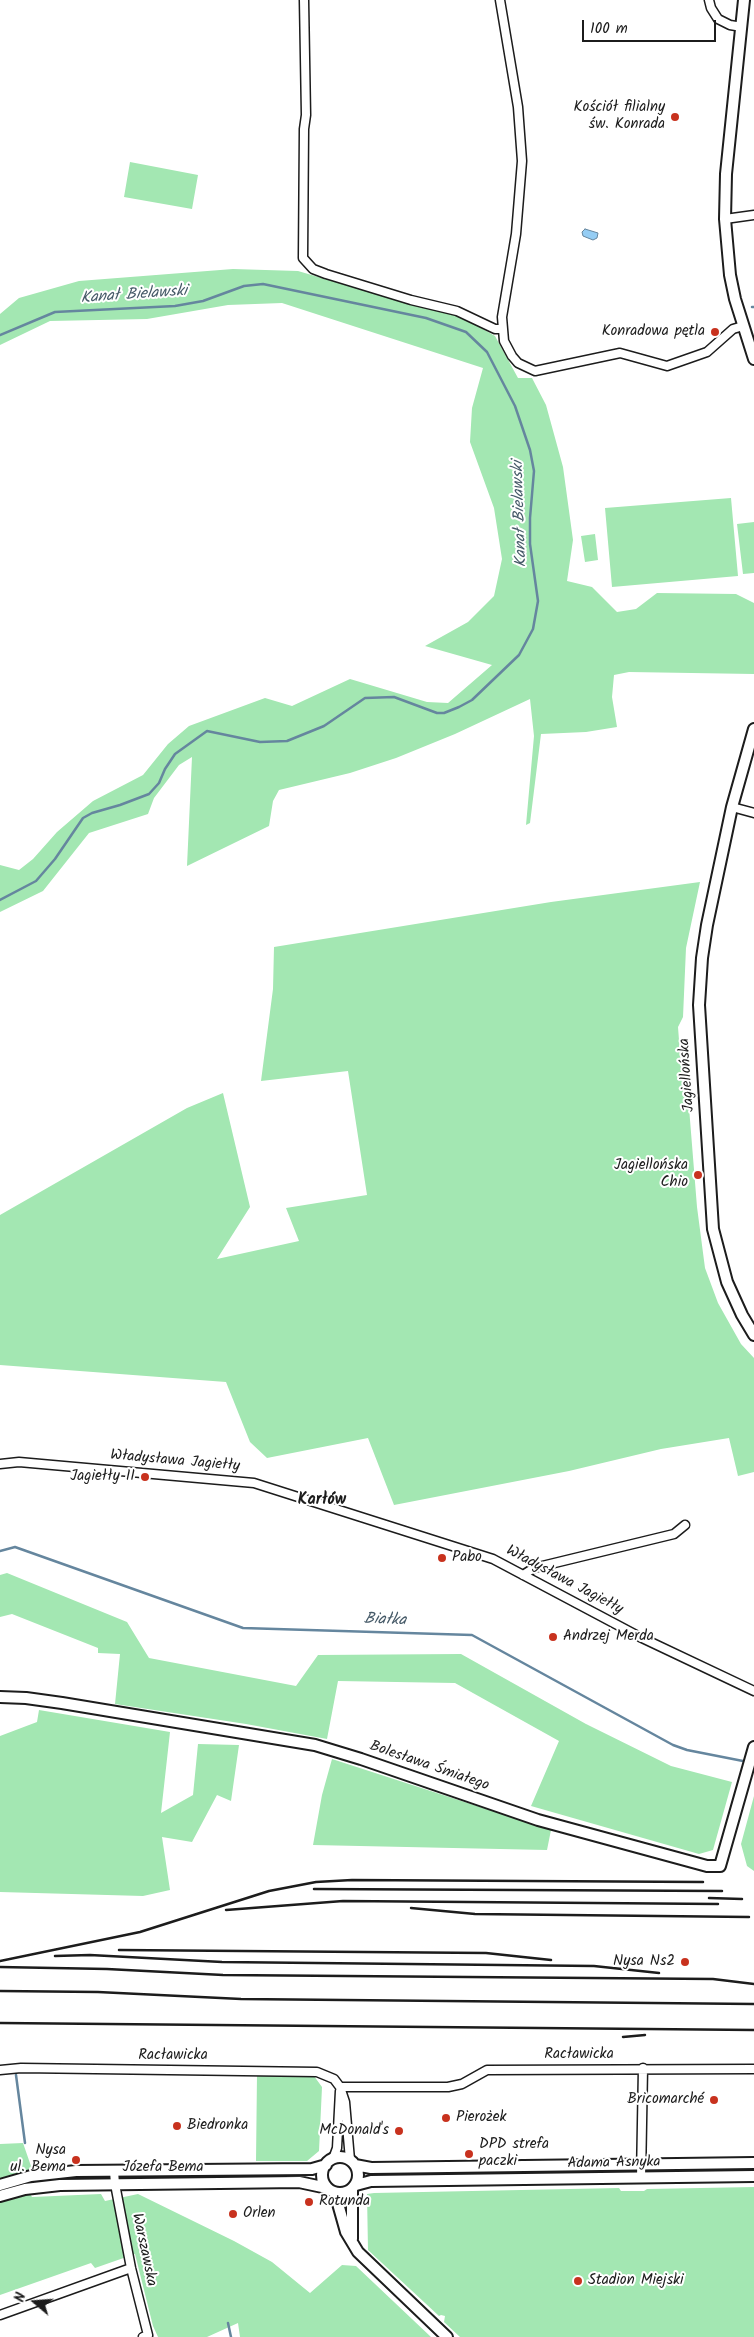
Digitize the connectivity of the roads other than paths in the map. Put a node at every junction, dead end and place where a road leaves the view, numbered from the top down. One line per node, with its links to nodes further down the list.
1 (304, 0): 9 (street)
2 (500, 0): 9 (street)
3 (709, 0): 5 (street)
4 (744, 0): 5 (street)
5 (742, 27): 7 (street)
6 (754, 214): 7 (street)
7 (725, 220): 8 (street)
8 (743, 326): 9 (street); 10 (street)
9 (502, 329)
10 (754, 359)
11 (754, 729): 12 (street, Jagiellońska)
12 (732, 807): 13 (street); 14 (street, Jagiellońska)
13 (754, 813)
14 (754, 1335)
15 (0, 1464): 17 (street, Władysława Jagiełły)
16 (686, 1525): 17 (street)
17 (523, 1575): 18 (street, Władysława Jagiełły)
18 (754, 1691)
19 (0, 1696): 20 (street, Bolesława Śmiałego)
20 (754, 1749)
21 (642, 2068): 22 (street, Racławicka); 24 (street, Racławicka); 28 (street)
22 (754, 2069)
23 (0, 2070): 24 (street, Racławicka)
24 (340, 2087): 25 (street); 26 (street)
25 (329, 2162): 26 (street); 29 (street, Józefa Bema); 35 (street)
26 (353, 2163): 28 (street, Adama Asnyka); 34 (street)
27 (754, 2163): 28 (street, Adama Asnyka)
28 (641, 2164): 31 (street)
29 (114, 2171): 32 (street, Warszawska); 33 (street, Józefa Bema)
30 (754, 2176): 31 (street, Adama Asnyka)
31 (641, 2178): 34 (street, Adama Asnyka)
32 (115, 2184): 35 (street, Józefa Bema); 36 (street, Józefa Bema); 38 (street, Warszawska)
33 (0, 2185)
34 (354, 2187): 35 (street); 37 (street)
35 (331, 2190): 37 (street)
36 (0, 2196)
37 (352, 2242): 41 (street)
38 (130, 2268): 39 (street); 40 (street, Warszawska)
39 (0, 2315)
40 (145, 2336)
41 (447, 2337)

